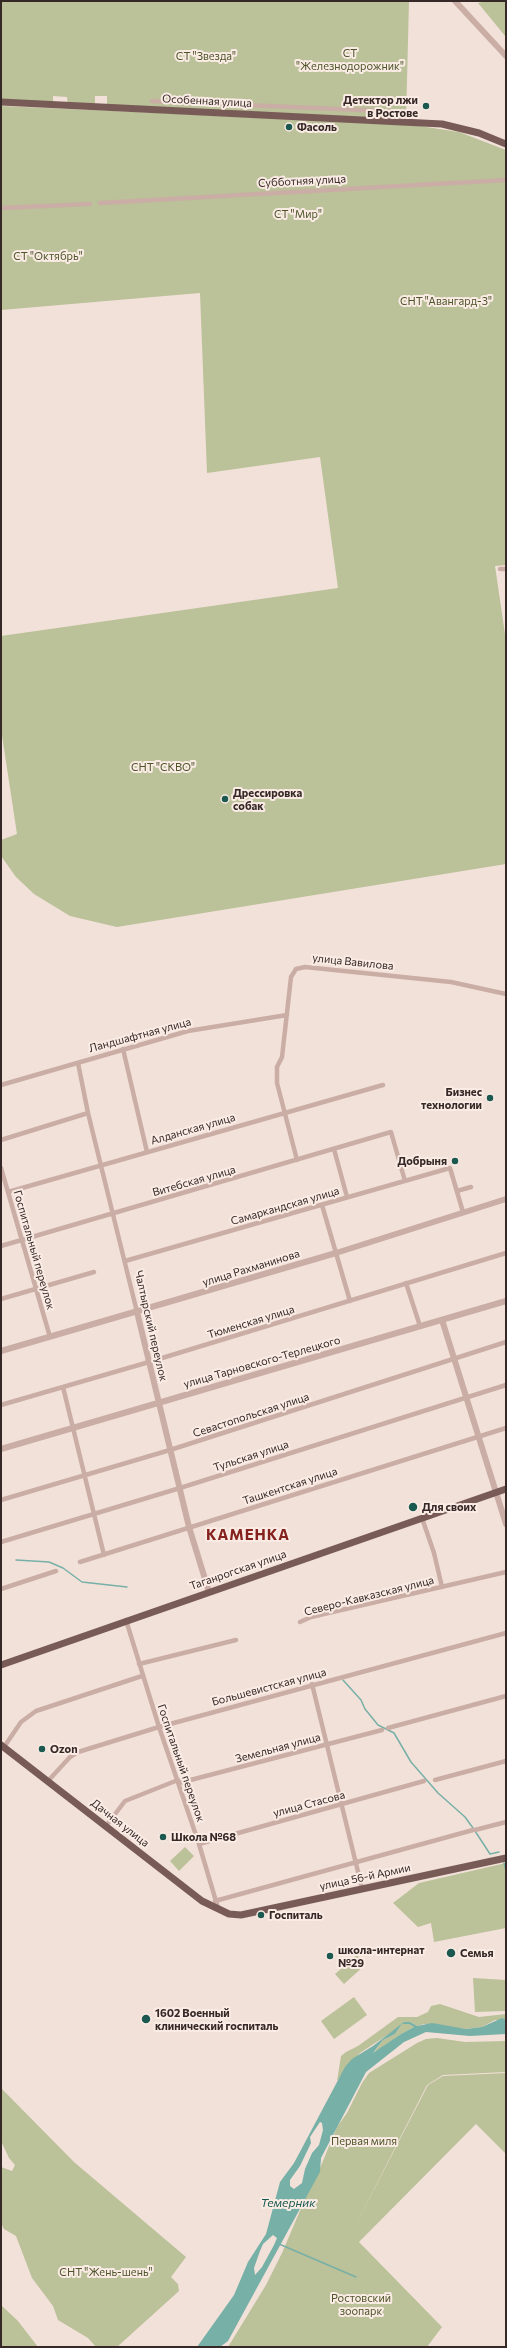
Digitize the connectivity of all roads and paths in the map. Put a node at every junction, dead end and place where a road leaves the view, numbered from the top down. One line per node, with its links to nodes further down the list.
1 (456, 1): 2 (street)
2 (506, 56)
3 (1, 102): 5 (main road, Особенная улица)
4 (152, 102): 5 (street, Особенная улица)
5 (411, 122): 6 (main road, Особенная улица)
6 (506, 144)
7 (506, 180): 8 (street, Субботняя улица)
8 (100, 203)
9 (90, 204): 10 (street)
10 (1, 208)
11 (500, 569): 12 (street)
12 (506, 569)
13 (506, 994): 14 (street, улица Вавилова)
14 (287, 1015): 15 (street, Ландшафтная улица); 19 (street, улица Вавилова)
15 (123, 1049): 16 (street, Ландшафтная улица); 23 (street)
16 (78, 1063): 17 (street, Ландшафтная улица); 20 (street, Чалтырский переулок)
17 (1, 1085)
18 (383, 1085): 19 (street, Алданская улица)
19 (283, 1112): 23 (street, Алданская улица); 24 (street, улица Вавилова)
20 (88, 1113): 21 (street); 25 (street, Чалтырский переулок)
21 (1, 1140)
22 (334, 1149): 24 (street, Витебская улица); 27 (street, Витебская улица); 31 (street)
23 (147, 1152): 25 (street, Алданская улица)
24 (297, 1160): 35 (street, Витебская улица)
25 (101, 1164): 30 (street, Алданская улица); 35 (street, Чалтырский переулок)
26 (1, 1168): 30 (street, Госпитальный переулок)
27 (406, 1181): 29 (street, Самаркандская улица); 31 (street, Самаркандская улица)
28 (471, 1187): 29 (street)
29 (457, 1191): 34 (street)
30 (8, 1192): 36 (street, Госпитальный переулок)
31 (347, 1197): 33 (street, Самаркандская улица)
32 (506, 1199): 34 (street, улица Рахманинова)
33 (322, 1205): 39 (street); 40 (street, Самаркандская улица)
34 (463, 1212): 39 (street, улица Рахманинова)
35 (113, 1214): 36 (street, Витебская улица); 40 (street, Чалтырский переулок)
36 (22, 1239): 37 (street, Витебская улица); 43 (street, Госпитальный переулок)
37 (1, 1246)
38 (506, 1252): 42 (street, Тюменская улица)
39 (336, 1253): 45 (street); 47 (street, улица Рахманинова)
40 (125, 1261): 47 (street, Чалтырский переулок)
41 (94, 1272): 43 (street)
42 (406, 1283): 45 (street, Тюменская улица); 49 (street)
43 (37, 1289): 44 (street); 50 (street, Госпитальный переулок)
44 (1, 1299)
45 (350, 1301): 54 (street, Тюменская улица)
46 (506, 1301): 48 (street, улица Тарновского-Терлецкого)
47 (137, 1312): 50 (street, улица Рахманинова); 54 (street, Чалтырский переулок)
48 (442, 1320): 49 (street, улица Тарновского-Терлецкого); 53 (street)
49 (420, 1326): 58 (street, улица Тарновского-Терлецкого)
50 (50, 1337): 52 (street, улица Рахманинова)
51 (506, 1342): 53 (street, Севастопольская улица)
52 (1, 1351)
53 (455, 1359): 57 (street); 64 (street, Севастопольская улица)
54 (149, 1362): 56 (street, Тюменская улица); 58 (street, Чалтырский переулок)
55 (506, 1385): 57 (street, Тульская улица)
56 (63, 1387): 59 (street, Тюменская улица); 60 (street)
57 (467, 1397): 62 (street); 66 (street, Тульская улица)
58 (159, 1403): 60 (street, улица Тарновского-Терлецкого); 64 (street, Чалтырский переулок)
59 (1, 1405)
60 (74, 1428): 63 (street, улица Тарновского-Терлецкого); 65 (street)
61 (506, 1428): 62 (street, Ташкентская улица)
62 (479, 1436): 68 (street); 73 (street, Ташкентская улица)
63 (1, 1448)
64 (170, 1450): 65 (street, Севастопольская улица); 66 (street, Чалтырский переулок)
65 (85, 1475): 69 (street, Севастопольская улица); 70 (street)
66 (180, 1488): 70 (street, Тульская улица); 73 (street, Чалтырский переулок)
67 (506, 1489): 68 (main road, Таганрогская улица)
68 (495, 1493): 71 (main road, Таганрогская улица); 72 (street)
69 (1, 1500)
70 (94, 1513): 74 (street, Тульская улица); 75 (street)
71 (422, 1518): 79 (street, Северо-Кавказская улица); 81 (main road, Таганрогская улица)
72 (506, 1524)
73 (189, 1528): 75 (street, Ташкентская улица); 81 (street, Чалтырский переулок)
74 (1, 1542)
75 (104, 1555): 76 (street, Ташкентская улица)
76 (80, 1562)
77 (56, 1571): 80 (street)
78 (506, 1572): 79 (street, Северо-Кавказская улица)
79 (442, 1587): 83 (street, Северо-Кавказская улица)
80 (1, 1589)
81 (209, 1592): 82 (main road, Таганрогская улица)
82 (126, 1620): 86 (street, Госпитальный переулок); 87 (main road, Таганрогская улица)
83 (300, 1622)
84 (506, 1633): 89 (street, Большевистская улица)
85 (236, 1640): 86 (street)
86 (139, 1664): 88 (street, Госпитальный переулок)
87 (1, 1665)
88 (142, 1676): 91 (street, Госпитальный переулок); 95 (street)
89 (312, 1684): 91 (street, Большевистская улица); 94 (street)
90 (506, 1696): 92 (street)
91 (159, 1727): 98 (street, Большевистская улица); 100 (street, Госпитальный переулок)
92 (388, 1728)
93 (382, 1730): 94 (street, Земельная улица)
94 (327, 1745): 100 (street, Земельная улица); 101 (street)
95 (2, 1746): 98 (main road, Дачная улица)
96 (506, 1761): 97 (street)
97 (435, 1780)
98 (48, 1781): 103 (main road, Дачная улица)
99 (424, 1781): 101 (street, улица Стасова)
100 (179, 1782): 103 (street, Земельная улица); 104 (street, Госпитальный переулок)
101 (342, 1804): 104 (street, улица Стасова); 106 (street)
102 (506, 1822): 106 (street)
103 (106, 1826): 109 (main road, Дачная улица)
104 (199, 1844): 108 (street, Госпитальный переулок)
105 (506, 1858): 107 (main road, улица 56-й Армии)
106 (356, 1862): 107 (street); 108 (street)
107 (362, 1888): 110 (main road, улица 56-й Армии)
108 (215, 1901): 109 (street, Госпитальный переулок)
109 (219, 1911): 110 (main road, Дачная улица)
110 (229, 1914)

